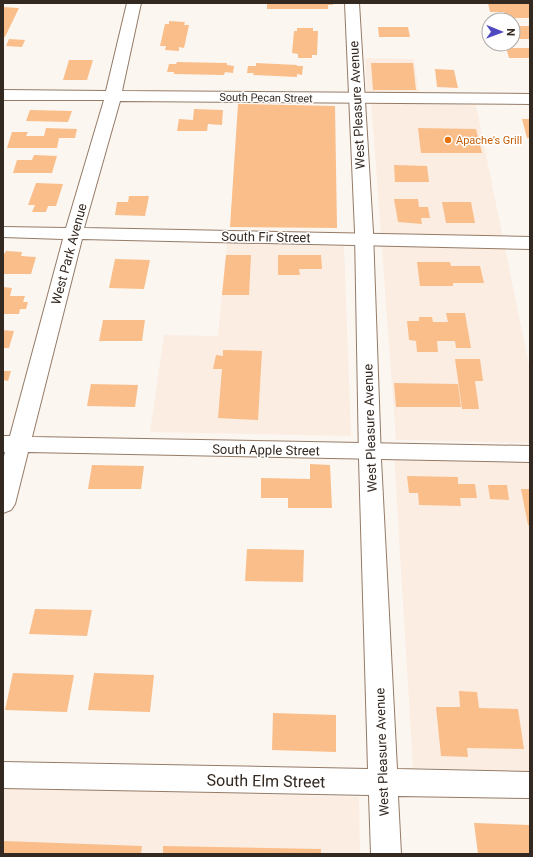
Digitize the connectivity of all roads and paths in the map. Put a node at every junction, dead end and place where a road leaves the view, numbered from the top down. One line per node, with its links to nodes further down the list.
1 (134, 3): 4 (street, West Park Avenue)
2 (352, 3): 5 (street, West Pleasure Avenue)
3 (3, 95): 4 (street, South Pecan Street)
4 (113, 96): 5 (street, South Pecan Street); 8 (street, West Park Avenue)
5 (356, 99): 6 (street, South Pecan Street); 9 (street, West Pleasure Avenue)
6 (530, 99)
7 (3, 232): 8 (street, South Fir Street)
8 (74, 233): 9 (street, South Fir Street); 11 (street, West Park Avenue)
9 (364, 239): 10 (street, South Fir Street); 12 (street, West Pleasure Avenue)
10 (530, 243)
11 (11, 444): 12 (street, South Apple Street); 14 (street, West Park Avenue)
12 (370, 452): 13 (street, South Apple Street); 16 (street, West Pleasure Avenue)
13 (530, 454)
14 (3, 504)
15 (3, 775): 16 (street, South Elm Street)
16 (383, 783): 17 (street, South Elm Street); 18 (street, West Pleasure Avenue)
17 (530, 785)
18 (386, 854)

